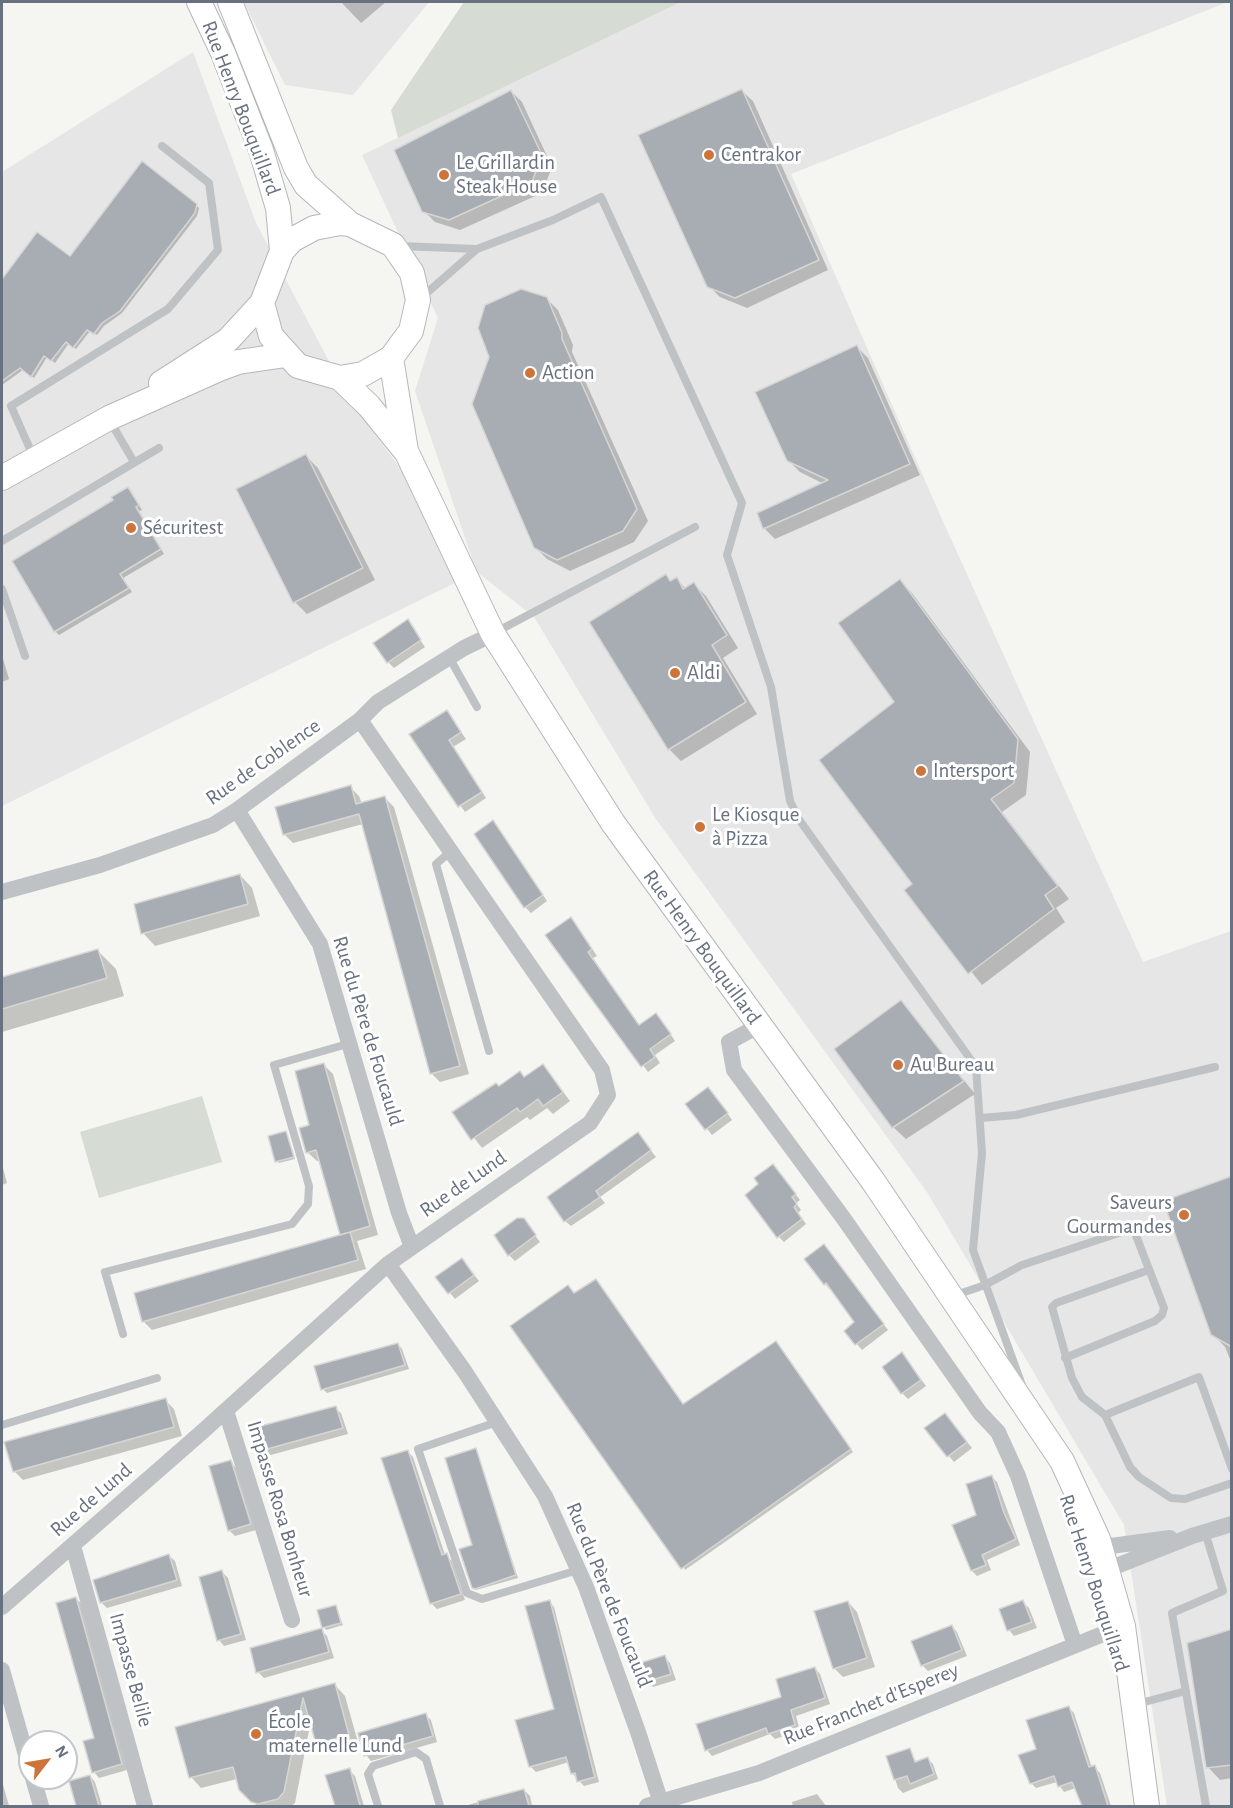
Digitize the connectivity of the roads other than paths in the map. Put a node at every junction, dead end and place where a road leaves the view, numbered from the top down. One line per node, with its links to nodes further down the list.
1 (199, 2): 7 (main road, Rue Henry Bouquillard)
2 (230, 2): 4 (main road, Rue Henry Bouquillard)
3 (162, 146): 16 (lane)
4 (350, 224): 5 (main road); 7 (main road)
5 (393, 246): 6 (lane); 8 (main road)
6 (477, 249): 8 (lane); 34 (lane)
7 (282, 251): 9 (main road)
8 (418, 300): 11 (main road)
9 (262, 303): 10 (main road); 13 (main road)
10 (286, 355): 12 (main road); 13 (main road)
11 (391, 358): 12 (main road); 15 (main road, Rue Henry Bouquillard)
12 (340, 378): 15 (main road, Rue Henry Bouquillard)
13 (109, 418): 16 (main road); 17 (lane)
14 (159, 447): 17 (lane)
15 (406, 453): 22 (main road, Rue Henry Bouquillard)
16 (34, 458): 18 (main road)
17 (134, 462): 20 (lane)
18 (2, 478)
19 (695, 527): 22 (lane)
20 (2, 541)
21 (2, 588): 23 (lane)
22 (493, 634): 24 (street, Rue de Coblence); 30 (main road, Rue Henry Bouquillard)
23 (25, 656)
24 (448, 657): 25 (lane); 26 (street, Rue de Coblence)
25 (477, 707)
26 (360, 720): 27 (street, Rue de Coblence); 28 (street, Rue de Lund)
27 (237, 810): 29 (street, Rue de Coblence); 31 (street, Rue du Père de Foucauld)
28 (450, 852): 32 (lane); 35 (street, Rue de Lund)
29 (2, 892)
30 (758, 1026): 39 (main road, Rue Henry Bouquillard); 60 (street)
31 (351, 1043): 35 (street, Rue du Père de Foucauld); 40 (lane)
32 (489, 1051)
33 (1215, 1067): 34 (lane)
34 (981, 1118): 38 (lane)
35 (412, 1247): 36 (street, Rue de Lund)
36 (388, 1263): 43 (street, Rue de Lund); 46 (street, Rue du Père de Foucauld)
37 (1149, 1270): 38 (lane); 41 (lane); 41 (lane)
38 (985, 1285): 39 (lane); 45 (lane)
39 (952, 1296): 45 (main road, Rue Henry Bouquillard)
40 (123, 1335)
41 (1065, 1358): 44 (lane)
42 (157, 1378): 47 (lane)
43 (226, 1411): 54 (street, Rue de Lund); 58 (street, Impasse Rosa Bonheur)
44 (1105, 1415): 49 (lane); 50 (lane)
45 (1034, 1418): 48 (main road, Rue Henry Bouquillard); 53 (main road, Rue Henry Bouquillard)
46 (497, 1422): 56 (street, Rue du Père de Foucauld); 56 (lane)
47 (2, 1425)
48 (1054, 1462): 55 (main road, Rue Henry Bouquillard); 59 (main road, Rue Henry Bouquillard)
49 (1232, 1469)
50 (1232, 1483)
51 (1232, 1524): 52 (street)
52 (1198, 1534): 53 (street); 55 (street); 62 (lane)
53 (1098, 1539): 55 (main road, Rue Henry Bouquillard)
54 (73, 1546): 57 (street, Rue de Lund); 68 (street, Impasse Belile)
55 (1109, 1569): 63 (main road, Rue Henry Bouquillard)
56 (578, 1570): 66 (street, Rue du Père de Foucauld)
57 (2, 1606)
58 (292, 1620)
59 (1108, 1632): 60 (street, Rue Franchet d'Esperey); 63 (main road, Rue Henry Bouquillard)
60 (1075, 1645): 66 (street, Rue Franchet d'Esperey)
61 (2, 1670): 64 (street)
62 (1186, 1691): 63 (lane); 72 (lane)
63 (1133, 1705): 71 (main road, Rue Henry Bouquillard)
64 (19, 1730)
65 (36, 1790): 67 (street)
66 (657, 1805)
67 (41, 1806)
68 (145, 1806)
69 (378, 1806): 70 (lane)
70 (440, 1806)
71 (1147, 1806)
72 (1206, 1806)

